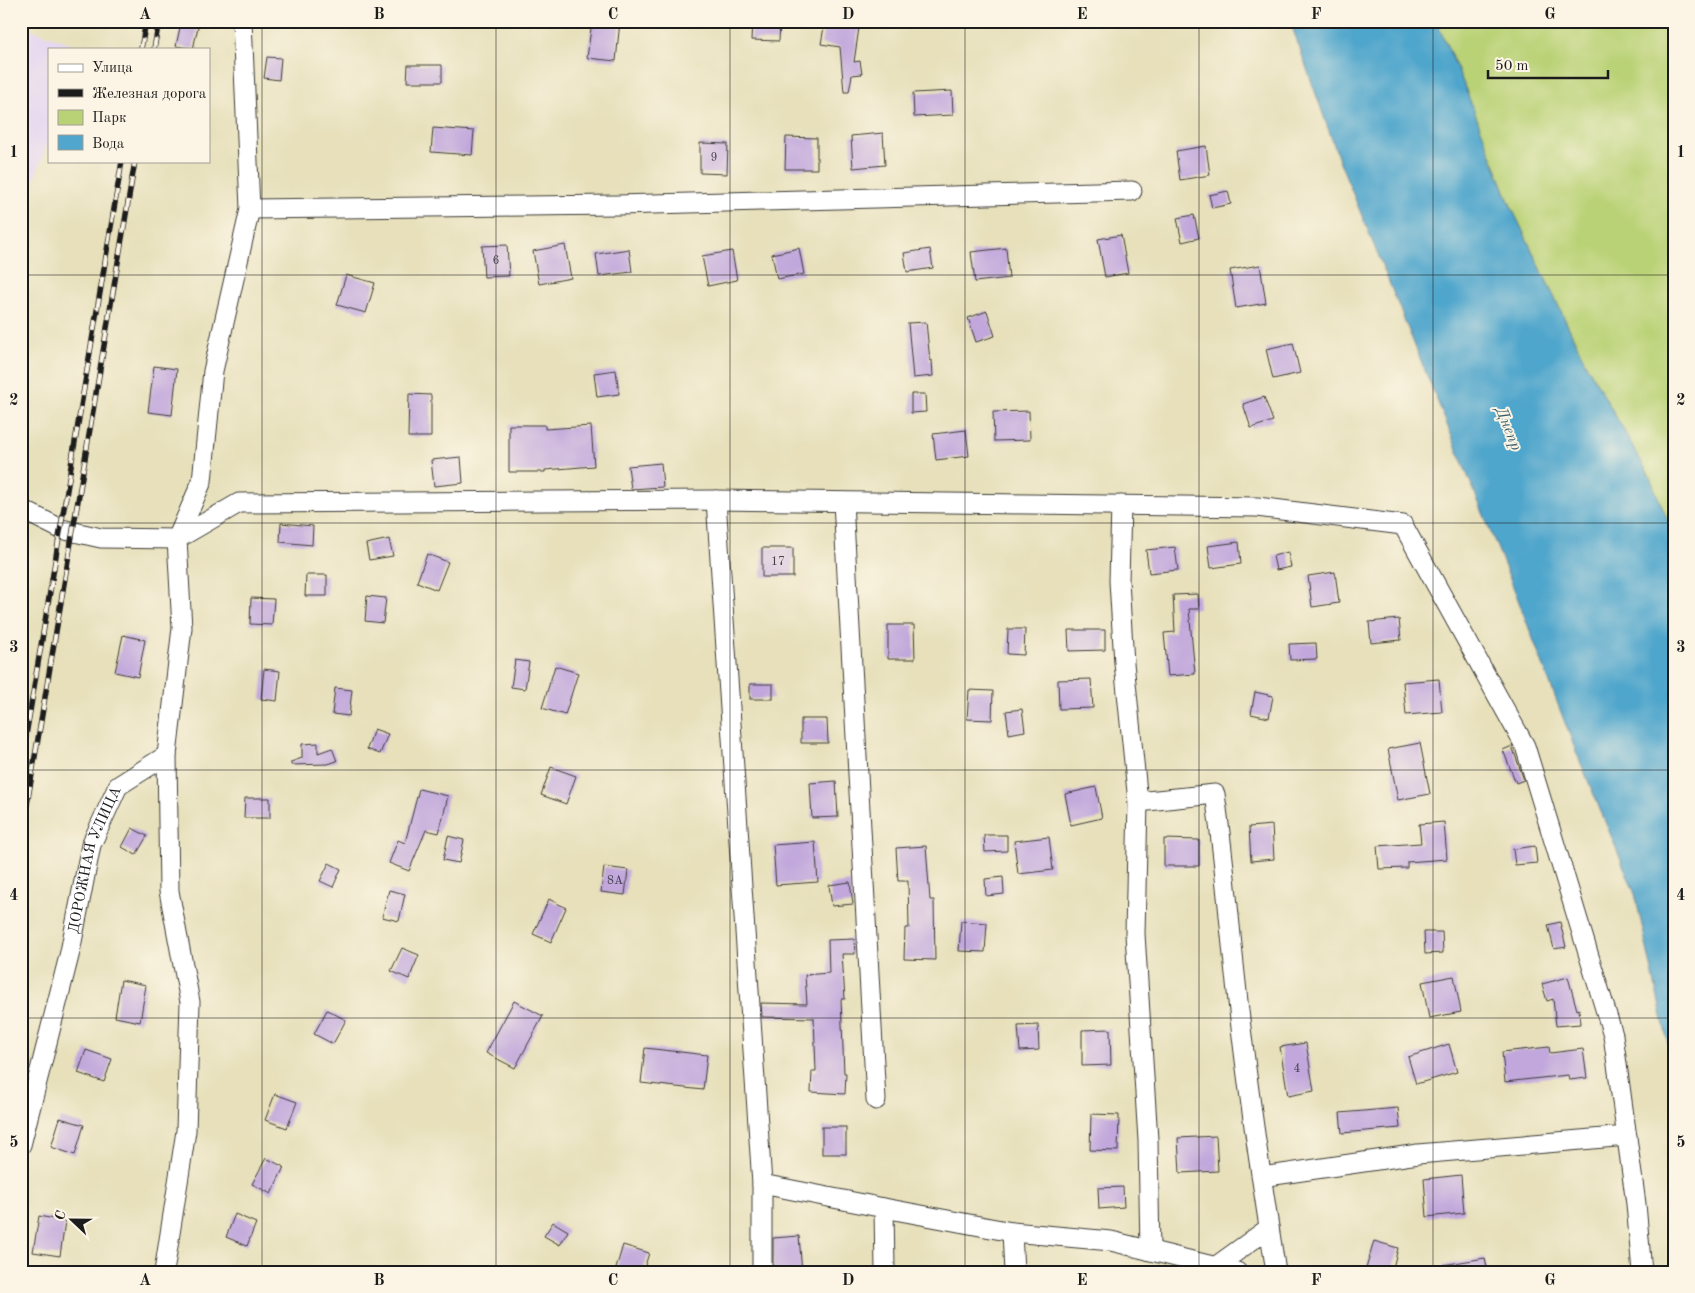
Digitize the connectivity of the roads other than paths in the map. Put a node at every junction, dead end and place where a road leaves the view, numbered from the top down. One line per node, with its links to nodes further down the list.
1 (242, 21): 3 (street)
2 (1132, 191): 3 (street)
3 (250, 210): 8 (street)
4 (716, 500): 5 (street); 8 (street); 15 (street)
5 (843, 502): 6 (street); 11 (street)
6 (1121, 505): 10 (street); 12 (street)
7 (21, 509): 8 (street)
8 (177, 538): 9 (street)
9 (167, 755): 13 (street, ДОРОЖНАЯ УЛИЦА); 21 (street)
10 (1138, 802): 14 (street); 19 (street)
11 (876, 1100)
12 (1627, 1136): 14 (street); 27 (street)
13 (21, 1144)
14 (1262, 1177): 17 (street)
15 (762, 1184): 16 (street); 22 (street)
16 (884, 1208): 18 (street); 23 (street)
17 (1269, 1228): 20 (street); 26 (street)
18 (1012, 1232): 19 (street); 24 (street)
19 (1150, 1251): 20 (street)
20 (1216, 1268): 25 (street)
21 (164, 1272)
22 (762, 1272)
23 (885, 1272)
24 (1014, 1272)
25 (1237, 1272)
26 (1276, 1272)
27 (1642, 1272)

